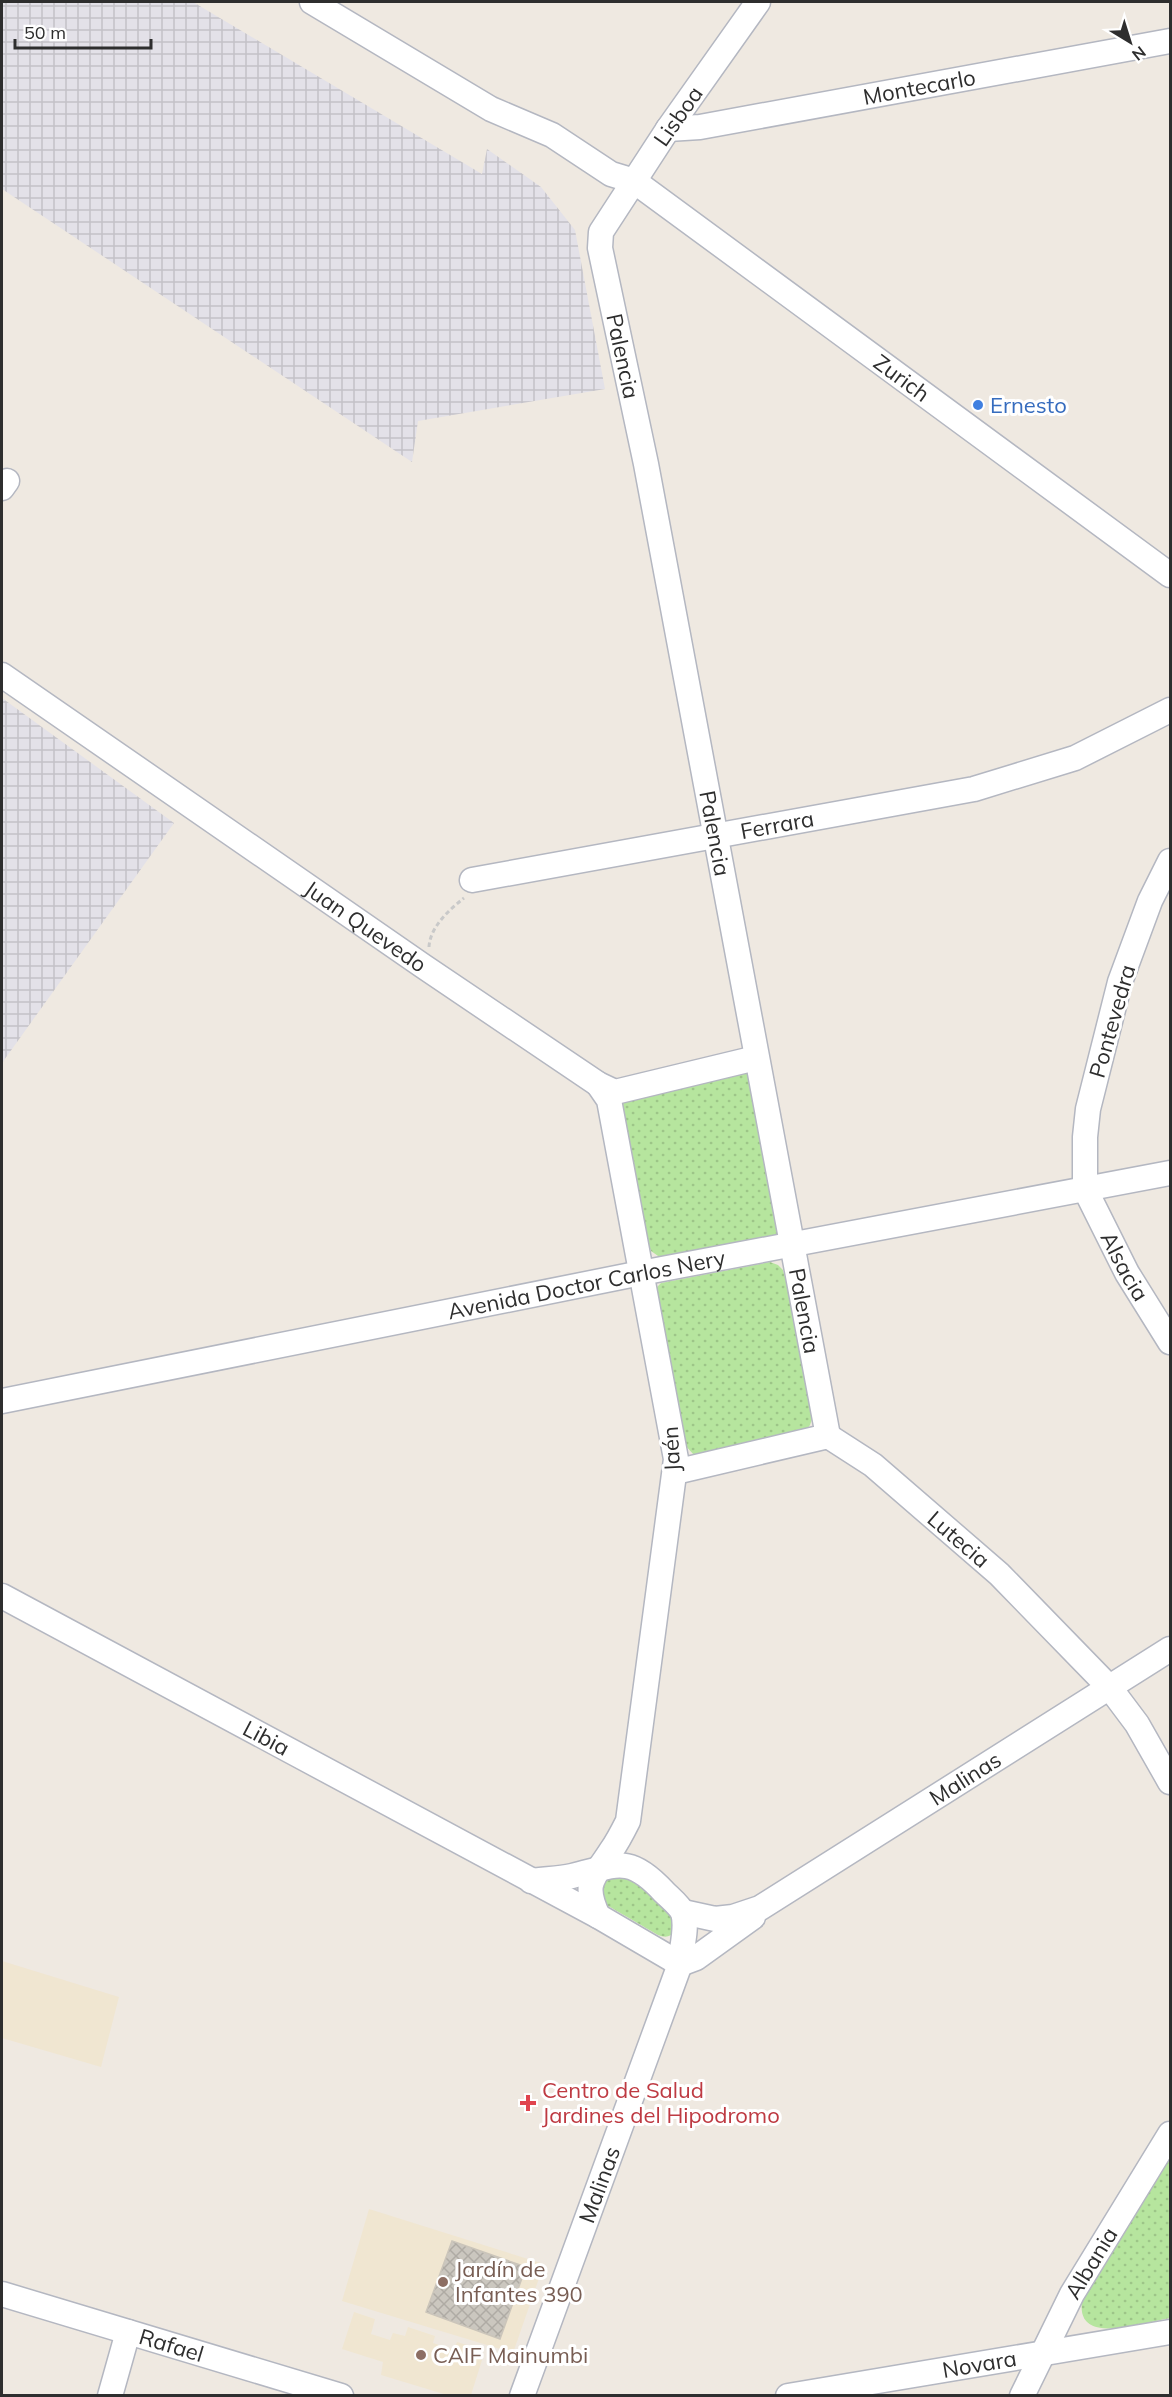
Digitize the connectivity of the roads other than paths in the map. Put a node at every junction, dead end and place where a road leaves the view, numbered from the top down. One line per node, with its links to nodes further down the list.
1 (312, 2): 5 (street, Zurich)
2 (758, 2): 4 (street, Lisboa)
3 (1170, 41): 4 (street, Montecarlo)
4 (668, 129): 5 (street, Lisboa)
5 (634, 181): 6 (street, Lisboa); 7 (street, Zurich)
6 (602, 232): 10 (street, Palencia)
7 (1170, 575)
8 (2, 675): 14 (street, Juan Quevedo)
9 (1170, 710): 10 (street, Ferrara)
10 (714, 838): 12 (street, Ferrara); 13 (street, Palencia)
11 (1170, 861): 16 (street, Pontevedra)
12 (472, 880)
13 (756, 1058): 14 (street, Juan Quevedo); 17 (street, Palencia)
14 (598, 1084): 18 (street, Jaén)
15 (1170, 1173): 16 (street, Avenida Doctor Carlos Nery)
16 (1085, 1189): 17 (street, Avenida Doctor Carlos Nery); 19 (street, Alsacia)
17 (792, 1244): 18 (street, Avenida Doctor Carlos Nery); 21 (street, Palencia)
18 (641, 1273): 20 (street, Avenida Doctor Carlos Nery); 22 (street, Jaén)
19 (1170, 1342)
20 (2, 1401)
21 (828, 1436): 22 (street); 25 (street, Lutecia)
22 (675, 1472): 27 (street, Jaén)
23 (2, 1596): 30 (street, Libia)
24 (1170, 1649): 25 (street, Malinas)
25 (1110, 1688): 26 (street, Lutecia); 31 (street, Malinas)
26 (1170, 1782)
27 (628, 1821): 28 (street, Jaén); 29 (street, Jaén)
28 (597, 1868): 29 (street); 30 (street); 33 (street)
29 (651, 1878): 32 (street)
30 (531, 1881): 33 (street, Libia)
31 (760, 1908): 32 (street, Malinas); 34 (street, Malinas)
32 (683, 1912): 34 (street)
33 (598, 1916): 34 (street, Libia)
34 (680, 1964): 42 (street, Malinas)
35 (1170, 2134): 39 (street, Albania)
36 (2, 2294): 37 (street, Rafael)
37 (128, 2332): 40 (street); 41 (street, Rafael)
38 (1170, 2332): 39 (street, Novara)
39 (1041, 2354): 43 (street, Novara); 44 (street, Albania)
40 (110, 2396)
41 (340, 2396)
42 (522, 2396)
43 (788, 2396)
44 (1022, 2396)

